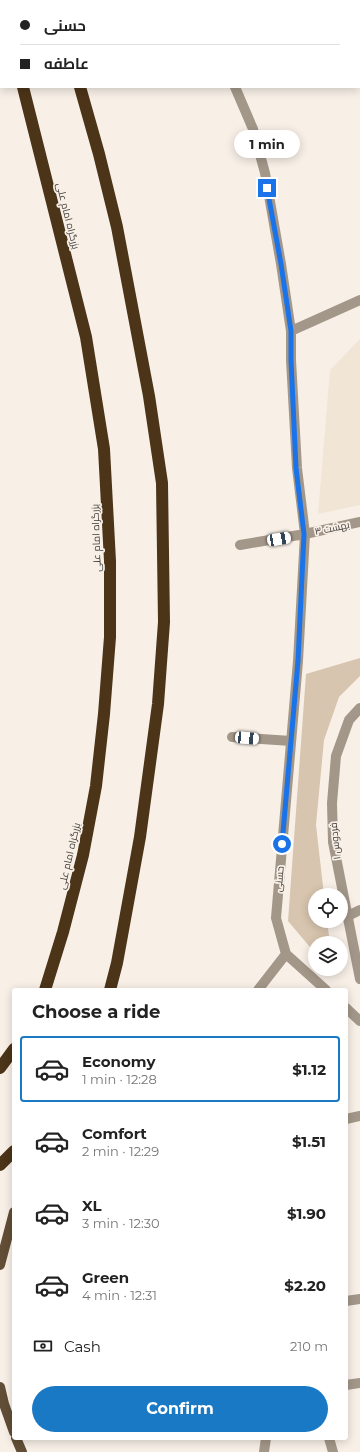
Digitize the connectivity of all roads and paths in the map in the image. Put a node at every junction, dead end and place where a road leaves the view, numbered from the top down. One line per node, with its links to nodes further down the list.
1 (23, 88): 17 (highway, بزرگراه امام علی)
2 (80, 88): 18 (highway)
3 (235, 88): 5 (street, حسنی)
4 (360, 300): 5 (street)
5 (291, 331): 7 (street, حسنی)
6 (360, 522): 7 (street, بهشت ۳)
7 (304, 534): 8 (street, بهشت ۳); 11 (street, حسنی)
8 (240, 545)
9 (360, 708): 12 (street, فردوس ۱)
10 (232, 737): 11 (street)
11 (291, 742): 15 (street, حسنی)
12 (342, 888)
13 (360, 910): 14 (street)
14 (348, 916): 16 (street, فردوس ۱)
15 (286, 954): 19 (street); 20 (street)
16 (360, 979)
17 (46, 988)
18 (111, 988)
19 (260, 988)
20 (324, 988)
21 (348, 1010): 22 (street)
22 (360, 1021)
23 (12, 1052): 24 (highway)
24 (0, 1068)
25 (360, 1116): 26 (street)
26 (348, 1119)
27 (12, 1153): 28 (highway)
28 (0, 1165)
29 (12, 1220): 30 (main road)
30 (0, 1265)
31 (360, 1300): 32 (street)
32 (348, 1301)
33 (360, 1383): 34 (street)
34 (348, 1385)
35 (0, 1387): 36 (main road)
36 (12, 1424)
37 (17, 1440): 40 (main road)
38 (266, 1440): 41 (street)
39 (330, 1440): 42 (street)
40 (22, 1452)
41 (264, 1452)
42 (333, 1452)

